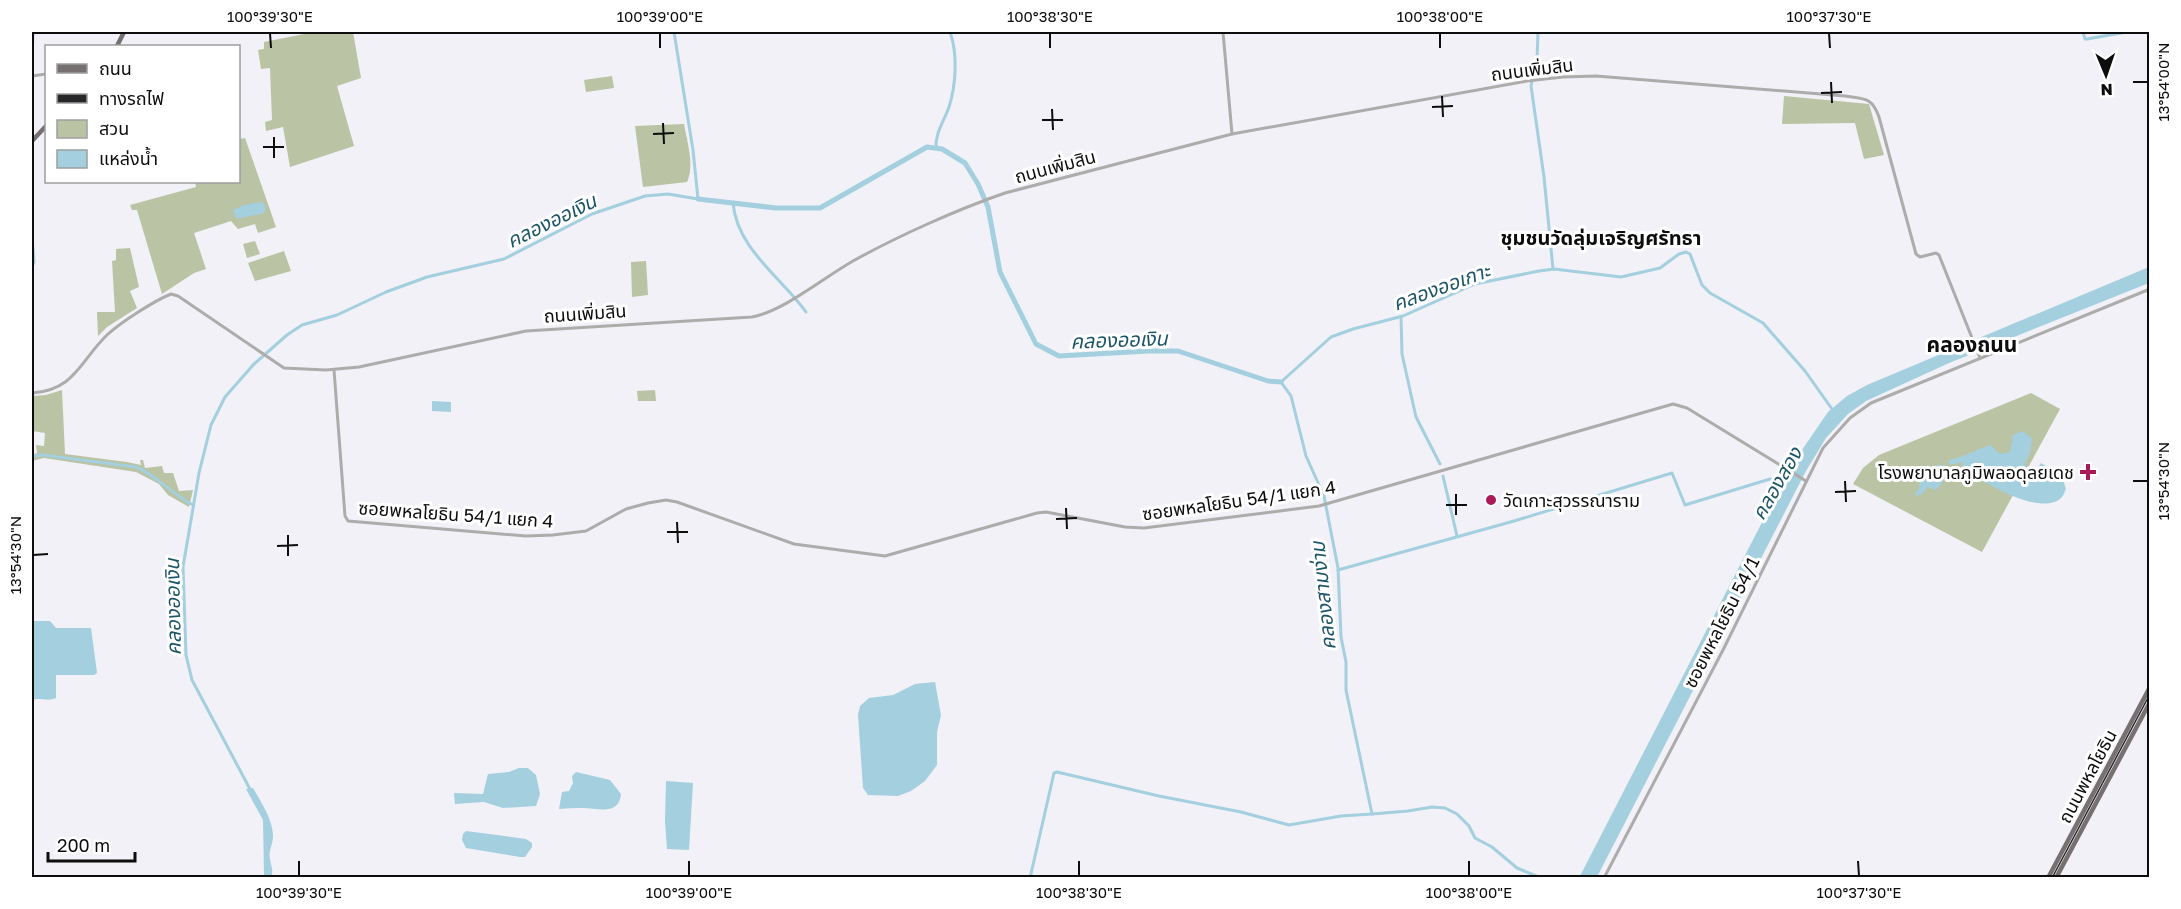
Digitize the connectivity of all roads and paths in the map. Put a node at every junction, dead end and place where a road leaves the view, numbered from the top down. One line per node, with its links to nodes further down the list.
1 (1223, 32): 3 (street)
2 (45, 127): 4 (main road)
3 (1232, 134): 6 (street, ถนนเพิ่มสิน); 7 (street, ถนนเพิ่มสิน)
4 (32, 141)
5 (2150, 289): 6 (street, ซอยพหลโยธิน 54/1)
6 (1979, 356): 9 (street, ซอยพหลโยธิน 54/1)
7 (334, 369): 8 (street, ถนนเพิ่มสิน); 9 (street, ซอยพหลโยธิน 54/1 แยก 4)
8 (32, 393)
9 (1806, 481): 14 (street, ซอยพหลโยธิน 54/1)
10 (2150, 687): 12 (main road, ถนนพหลโยธิน)
11 (2150, 702): 13 (main road, ถนนพหลโยธิน)
12 (2071, 835): 13 (main road); 15 (main road, ถนนพหลโยธิน)
13 (2077, 839): 16 (main road, ถนนพหลโยธิน)
14 (1604, 878)
15 (2048, 878)
16 (2056, 878)

